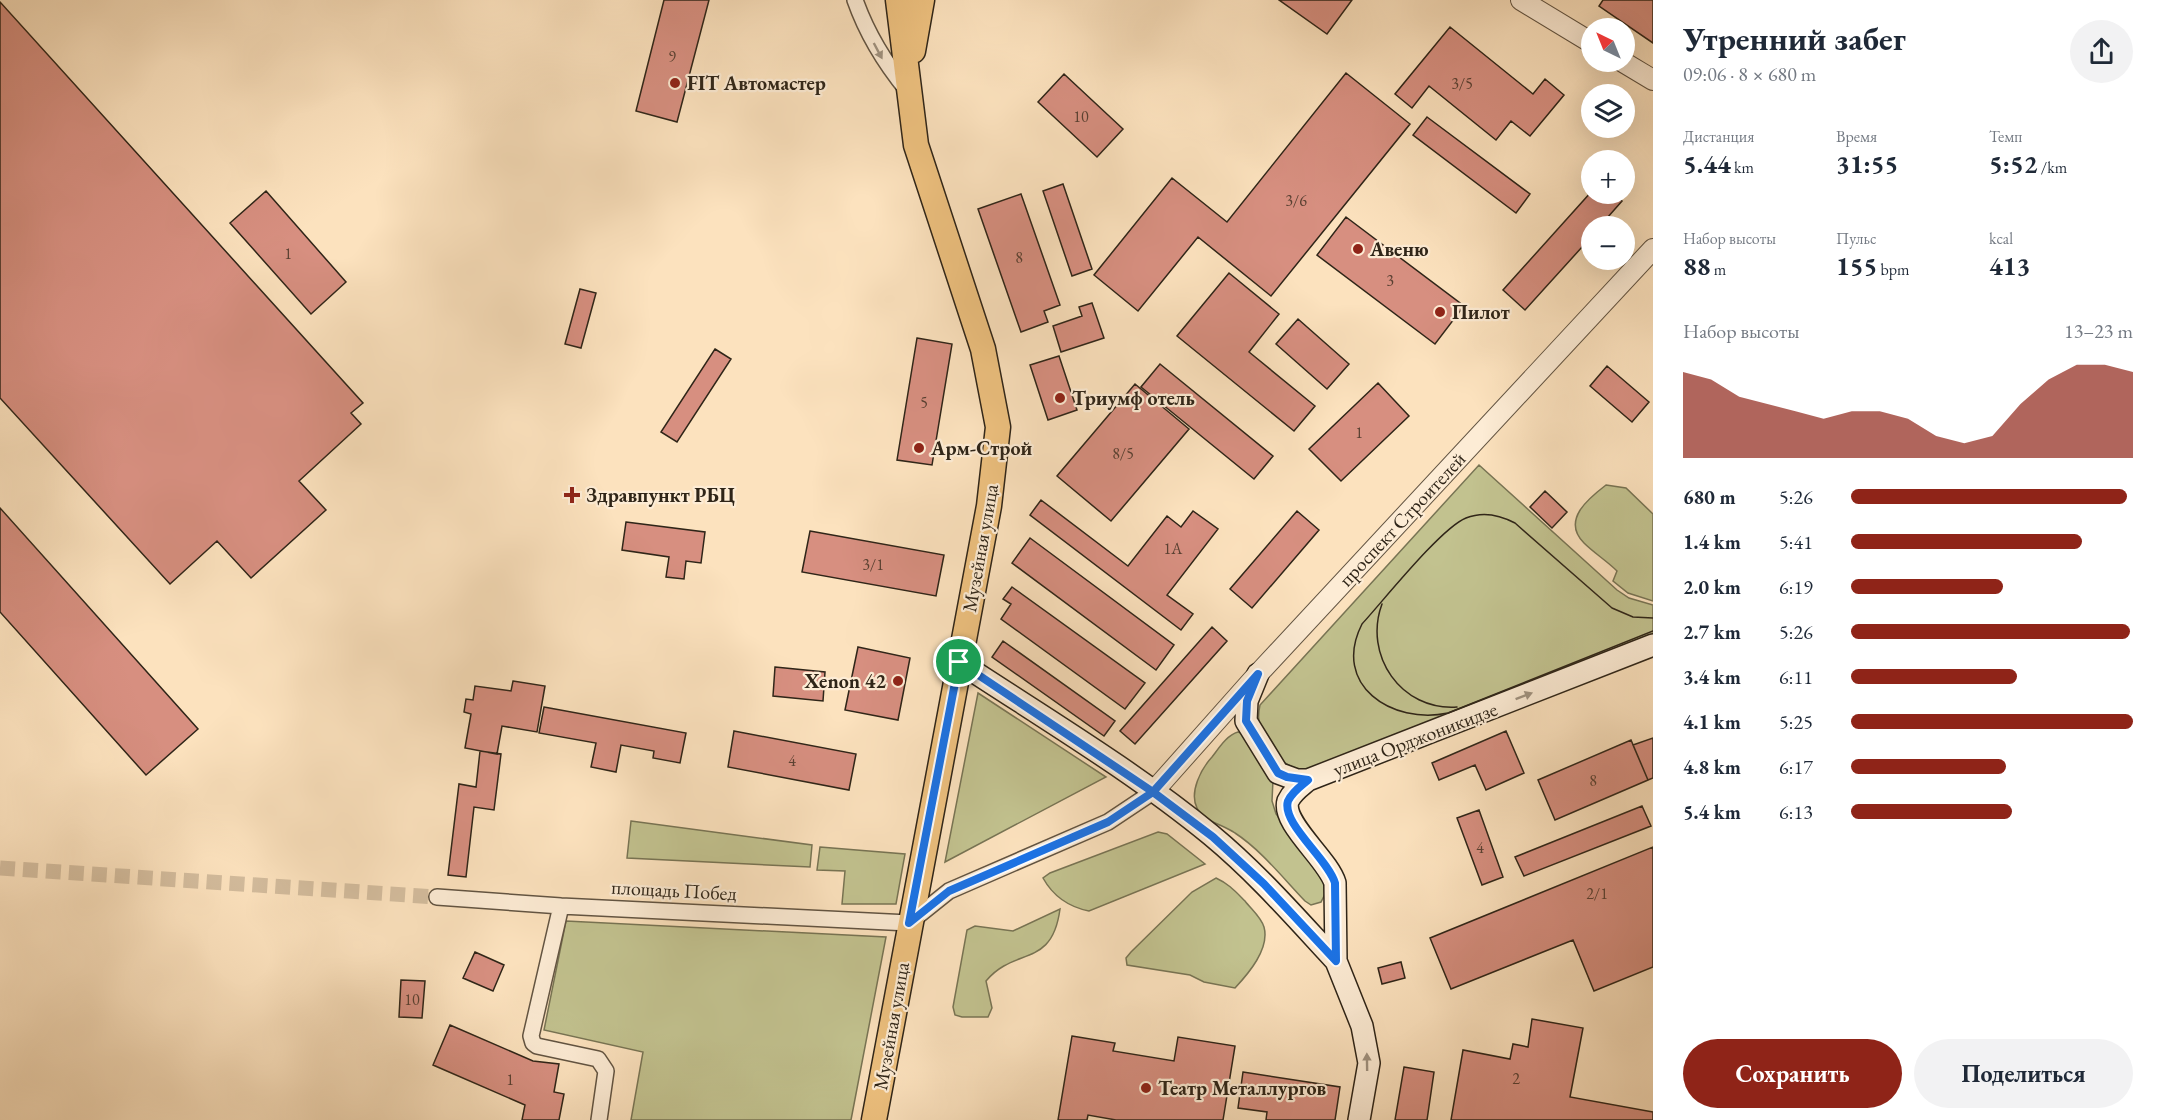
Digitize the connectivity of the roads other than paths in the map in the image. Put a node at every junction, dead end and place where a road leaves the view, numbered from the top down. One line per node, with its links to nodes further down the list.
1 (855, 0): 8 (street, one-way to 8)
2 (898, 0): 8 (main road)
3 (922, 0): 8 (main road)
4 (1521, 0): 5 (street)
5 (1581, 36)
6 (1635, 69): 7 (street)
7 (1653, 80)
8 (911, 93): 11 (main road, Музейная улица)
9 (1653, 249): 12 (street, проспект Строителей)
10 (1653, 645): 13 (main road, улица Орджоникидзе, one-way to 10)
11 (959, 662): 14 (main road); 17 (main road, Музейная улица)
12 (1258, 674): 13 (main road, улица Орджоникидзе); 14 (street, проспект Строителей)
13 (1308, 780): 18 (main road)
14 (1153, 792): 17 (street); 18 (main road)
15 (437, 897): 16 (street, площадь Побед)
16 (561, 906): 17 (street, площадь Побед); 19 (street)
17 (909, 923): 20 (main road, Музейная улица)
18 (1336, 961): 21 (main road, one-way to 18)
19 (599, 1120)
20 (874, 1120)
21 (1359, 1120)

